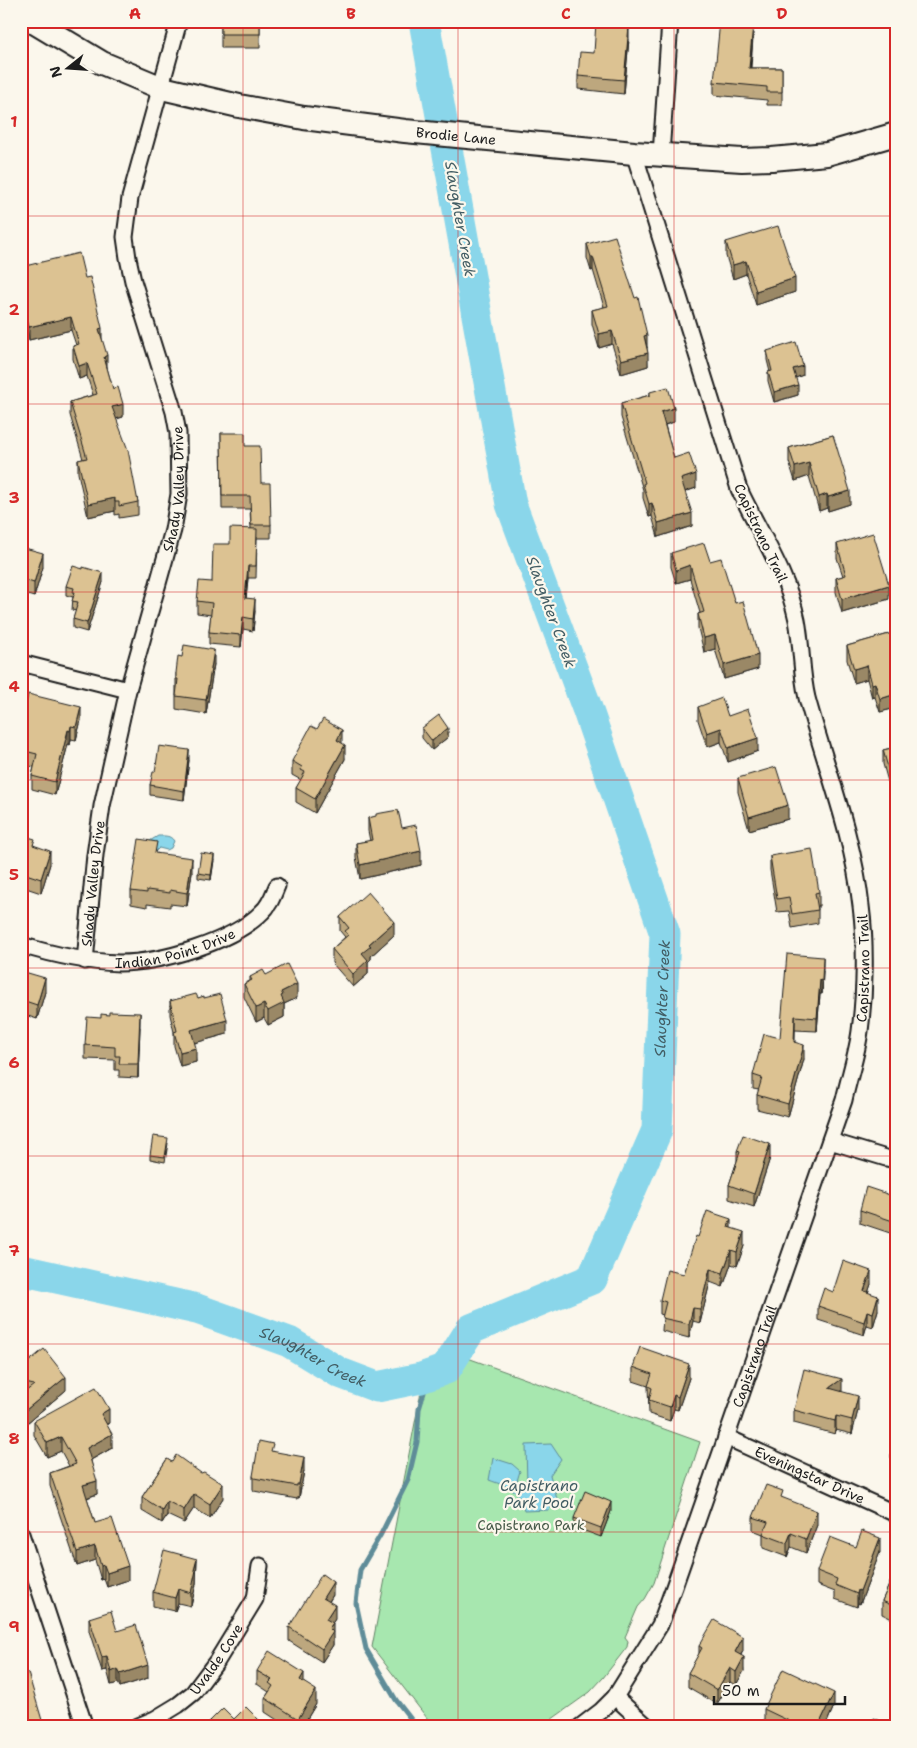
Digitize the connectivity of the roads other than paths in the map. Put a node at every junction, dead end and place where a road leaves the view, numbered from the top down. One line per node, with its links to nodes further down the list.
1 (32, 21): 4 (main road, Brodie Lane)
2 (179, 21): 4 (street, Shady Valley Drive)
3 (670, 21): 7 (street)
4 (162, 88): 6 (main road, Brodie Lane); 9 (street, Shady Valley Drive)
5 (896, 134): 7 (main road, Brodie Lane)
6 (634, 153): 7 (main road, Brodie Lane); 13 (street, Capistrano Trail)
7 (661, 155)
8 (21, 663): 9 (street)
9 (128, 690): 12 (street, Shady Valley Drive)
10 (276, 886): 12 (street, Indian Point Drive)
11 (21, 945): 12 (street, Indian Point Drive)
12 (85, 961)
13 (830, 1141): 14 (street); 15 (street, Capistrano Trail)
14 (896, 1160)
15 (726, 1437): 16 (street, Eveningstar Drive); 19 (street, Capistrano Trail)
16 (896, 1514)
17 (21, 1534): 20 (street)
18 (260, 1566): 21 (street, Uvalde Cove)
19 (615, 1697): 22 (street, Capistrano Trail); 23 (street)
20 (85, 1727)
21 (136, 1727)
22 (580, 1727)
23 (648, 1727)

